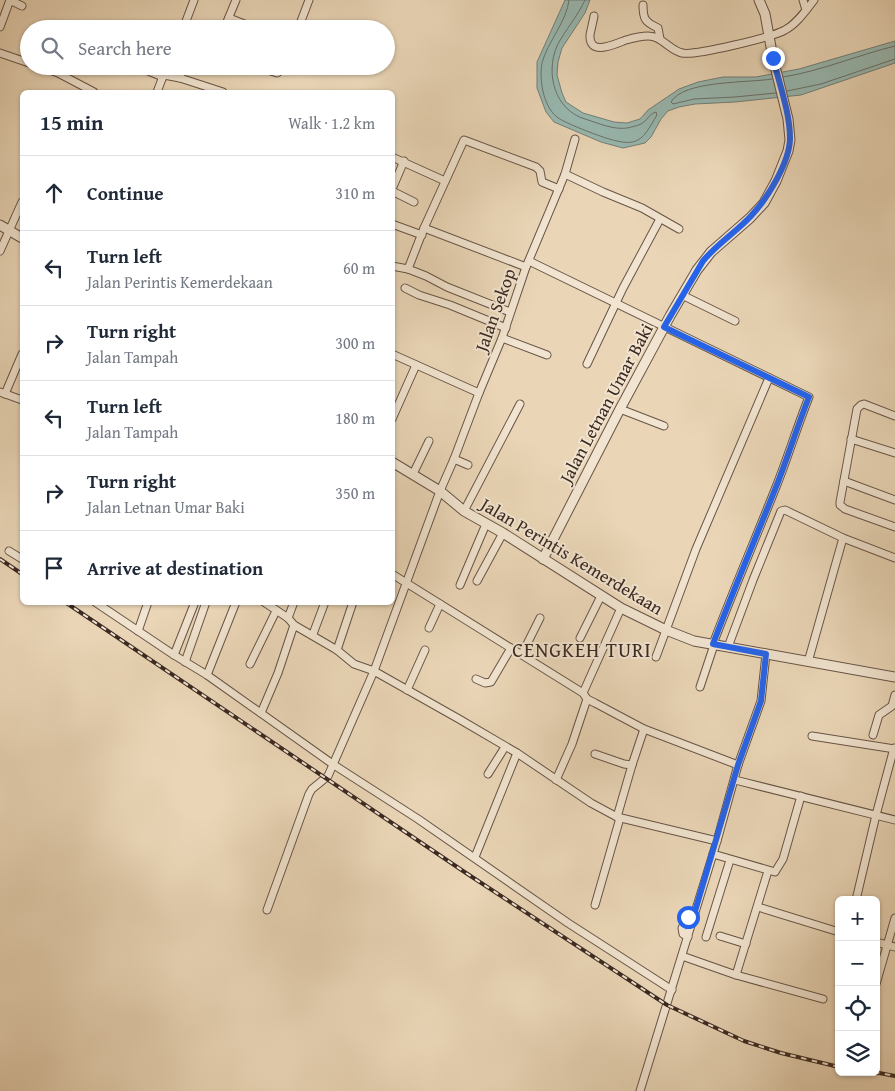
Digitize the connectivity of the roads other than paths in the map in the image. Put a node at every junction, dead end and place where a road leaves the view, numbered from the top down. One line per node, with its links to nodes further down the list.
1 (10, 0): 9 (street); 16 (street)
2 (194, 0): 13 (street)
3 (236, 0): 12 (street)
4 (309, 0): 15 (street)
5 (760, 0): 17 (street, Jalan Letnan Umar Baki)
6 (803, 0): 10 (street)
7 (814, 0): 10 (street)
8 (643, 5): 18 (street)
9 (22, 6)
10 (806, 10): 17 (street)
11 (594, 16): 18 (street)
12 (229, 18): 14 (street)
13 (186, 20)
14 (234, 20)
15 (301, 20)
16 (0, 27)
17 (769, 36): 18 (street); 50 (street, Jalan Letnan Umar Baki)
18 (660, 39)
19 (0, 53): 20 (street)
20 (20, 60)
21 (62, 75): 25 (street)
22 (181, 75): 24 (street)
23 (163, 76): 24 (street); 26 (street)
24 (180, 78): 27 (street)
25 (90, 90)
26 (158, 90)
27 (216, 90)
28 (575, 139): 31 (street, Jalan Sekop)
29 (395, 158): 30 (street)
30 (404, 161): 32 (street); 33 (street)
31 (565, 174): 34 (street, Jalan Sekop); 38 (street)
32 (445, 181): 34 (street); 43 (street)
33 (395, 183)
34 (560, 189): 46 (street, Jalan Sekop)
35 (395, 192): 36 (street)
36 (414, 202)
37 (20, 206): 42 (street)
38 (660, 219): 41 (street); 51 (street)
39 (0, 225): 42 (street)
40 (395, 225): 43 (street)
41 (679, 229)
42 (9, 231): 44 (street); 45 (street)
43 (423, 232): 46 (street); 48 (street)
44 (20, 237)
45 (0, 251)
46 (528, 264): 51 (street); 52 (street, Jalan Sekop)
47 (395, 267): 48 (street)
48 (408, 269): 52 (street)
49 (405, 288): 55 (street)
50 (682, 295): 53 (street); 54 (street, Jalan Letnan Umar Baki)
51 (615, 303): 54 (street); 60 (street)
52 (510, 312): 55 (street, Jalan Sekop)
53 (735, 321)
54 (664, 327): 62 (street); 67 (street, Jalan Letnan Umar Baki)
55 (506, 328): 56 (street, Jalan Sekop)
56 (502, 338): 57 (street); 64 (street, Jalan Sekop)
57 (547, 354)
58 (395, 355): 61 (street)
59 (20, 358): 63 (street)
60 (587, 364)
61 (416, 365): 64 (street); 68 (street)
62 (769, 378): 111 (street); 115 (street)
63 (2, 393): 65 (street)
64 (479, 393): 74 (street, Jalan Sekop)
65 (20, 399)
66 (520, 404): 81 (street)
67 (620, 409): 70 (street); 89 (street, Jalan Letnan Umar Baki)
68 (395, 412)
69 (895, 416): 71 (street)
70 (664, 426)
71 (850, 439): 73 (street); 78 (street)
72 (429, 441): 77 (street)
73 (895, 453)
74 (454, 459): 76 (street); 79 (street, Jalan Sekop)
75 (395, 464): 77 (street, Jalan Perintis Kemerdekaan)
76 (468, 465)
77 (413, 474): 79 (street, Jalan Perintis Kemerdekaan)
78 (844, 481): 80 (street); 83 (street)
79 (440, 491): 81 (street, Jalan Perintis Kemerdekaan); 92 (street, Jalan Sekop)
80 (895, 500)
81 (464, 511): 82 (street, Jalan Perintis Kemerdekaan)
82 (486, 524): 84 (street, Jalan Perintis Kemerdekaan); 93 (street)
83 (895, 526)
84 (503, 533): 89 (street, Jalan Perintis Kemerdekaan); 91 (street)
85 (843, 538): 88 (street); 116 (street); 125 (street)
86 (9, 550): 87 (street)
87 (20, 558)
88 (895, 558)
89 (543, 559): 94 (street, Jalan Perintis Kemerdekaan)
90 (395, 576): 92 (street)
91 (477, 581)
92 (406, 582): 95 (street); 127 (street, Jalan Sekop)
93 (460, 585)
94 (601, 596): 105 (street, Jalan Perintis Kemerdekaan); 114 (street)
95 (440, 604): 110 (street); 117 (street)
96 (99, 605): 112 (street)
97 (147, 605): 112 (street)
98 (194, 605): 122 (street)
99 (205, 605): 124 (street)
100 (235, 605): 128 (street)
101 (269, 605): 106 (street)
102 (293, 605): 107 (street)
103 (324, 605): 113 (street)
104 (353, 605): 118 (street)
105 (621, 608): 111 (street, Jalan Perintis Kemerdekaan); 134 (street)
106 (276, 611): 107 (street); 126 (street)
107 (288, 618): 109 (street)
108 (540, 618): 120 (street)
109 (294, 625): 113 (street); 135 (street)
110 (429, 628)
111 (666, 630): 115 (street, Jalan Perintis Kemerdekaan); 123 (street)
112 (138, 631): 122 (street)
113 (313, 634): 118 (street)
114 (580, 638)
115 (714, 644): 116 (street, Jalan Perintis Kemerdekaan); 131 (street)
116 (728, 647): 121 (street, Jalan Perintis Kemerdekaan)
117 (511, 648): 120 (street); 130 (street)
118 (337, 650): 127 (street)
119 (425, 650): 132 (street)
120 (522, 654): 134 (street)
121 (766, 654): 125 (street, Jalan Perintis Kemerdekaan); 145 (street)
122 (174, 656): 124 (street)
123 (656, 656)
124 (185, 662): 128 (street)
125 (808, 662): 129 (street, Jalan Perintis Kemerdekaan)
126 (250, 664)
127 (374, 671): 132 (street); 143 (street, Jalan Sekop)
128 (207, 675): 135 (street)
129 (895, 677)
130 (476, 679)
131 (700, 687)
132 (408, 690): 139 (street)
133 (895, 695): 137 (street)
134 (585, 696): 136 (street); 147 (street)
135 (261, 713): 143 (street)
136 (644, 729): 144 (street); 145 (street)
137 (873, 735)
138 (812, 736): 140 (street)
139 (505, 747): 141 (street); 146 (street)
140 (894, 748): 150 (street)
141 (518, 754): 147 (street); 155 (street)
142 (595, 754): 144 (street)
143 (334, 765): 155 (street); 161 (street, Jalan Sekop)
144 (632, 765): 151 (street)
145 (738, 765): 148 (street)
146 (488, 774)
147 (556, 780): 151 (street)
148 (735, 780): 149 (street); 153 (street)
149 (801, 796): 150 (street); 157 (street)
150 (876, 815): 152 (street); 158 (street)
151 (618, 818): 153 (street); 159 (street)
152 (895, 820)
153 (717, 842): 154 (street)
154 (713, 854): 156 (street); 168 (street)
155 (475, 857): 171 (street)
156 (730, 860): 157 (street); 165 (street)
157 (768, 871): 160 (street)
158 (857, 896)
159 (595, 906)
160 (758, 907): 163 (street); 166 (street)
161 (267, 910)
162 (895, 918): 167 (street)
163 (835, 931)
164 (720, 936): 166 (street)
165 (706, 937)
166 (746, 944): 170 (street)
167 (891, 946): 169 (street)
168 (682, 956): 170 (street); 171 (street)
169 (880, 974)
170 (736, 975): 172 (street)
171 (672, 990): 173 (street)
172 (823, 999)
173 (640, 1091)

